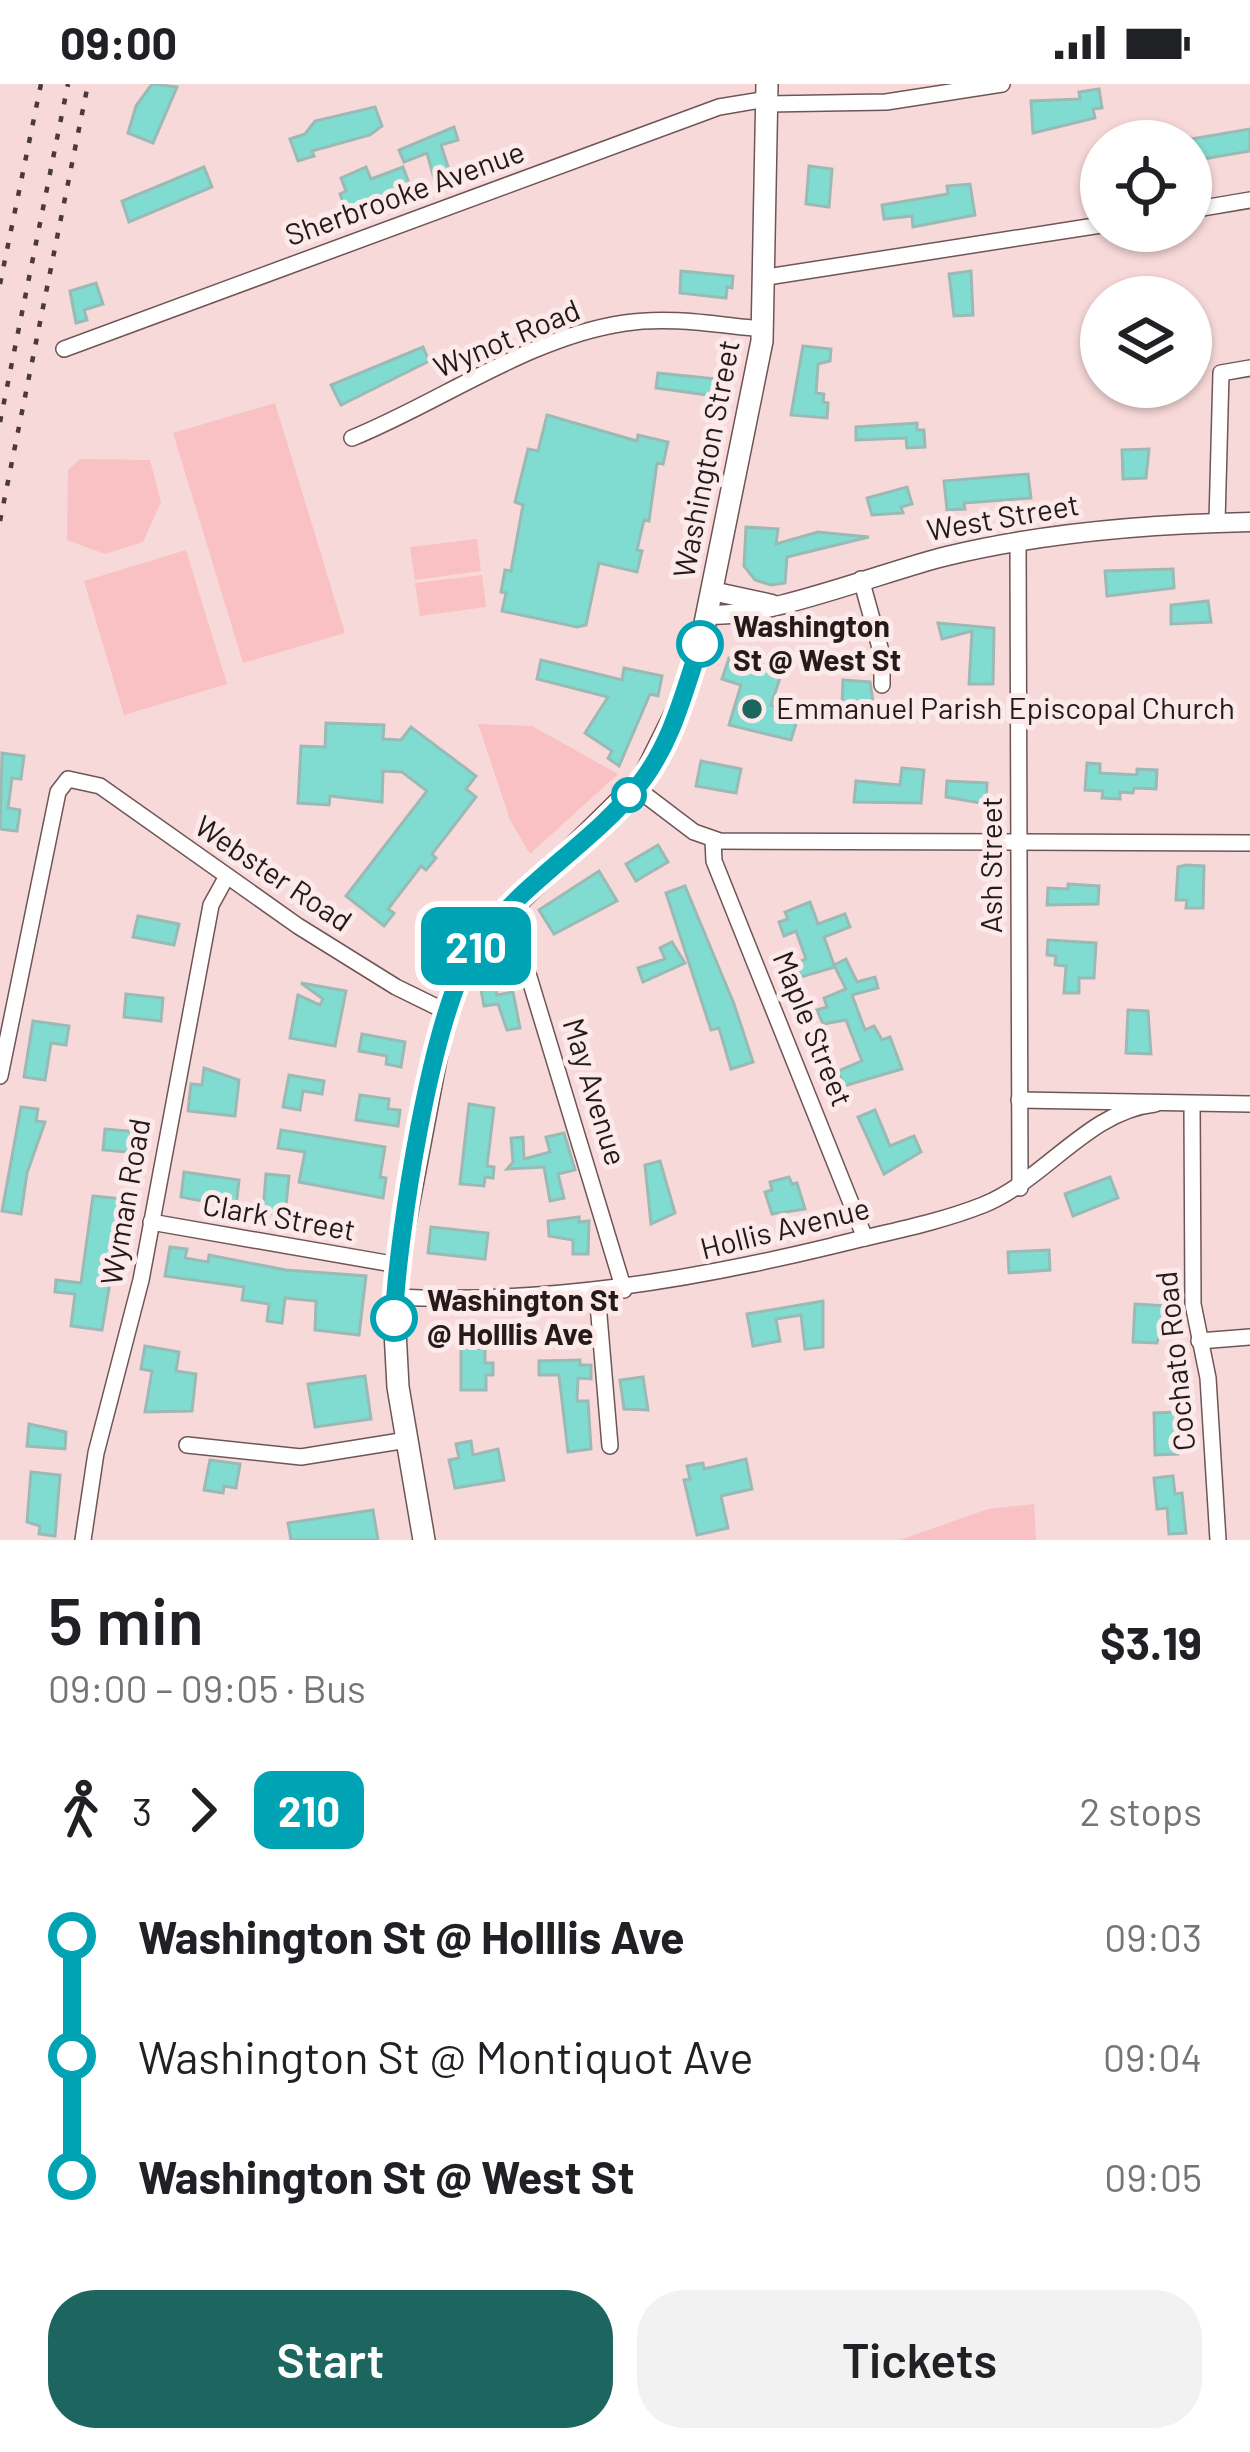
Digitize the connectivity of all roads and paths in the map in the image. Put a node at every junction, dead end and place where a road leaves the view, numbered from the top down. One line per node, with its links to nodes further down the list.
1 (1002, 84): 2 (street, Sherbrooke Avenue)
2 (767, 96): 6 (main road, Washington Street); 8 (street, Sherbrooke Avenue)
3 (1250, 200): 4 (street)
4 (1212, 206)
5 (1080, 228): 6 (street)
6 (767, 277): 7 (main road, Washington Street)
7 (763, 329): 10 (street, Wynot Road); 15 (main road, Washington Street)
8 (64, 349)
9 (1250, 368): 11 (street)
10 (352, 438)
11 (1217, 522): 12 (street, West Street); 13 (street, West Street)
12 (1250, 522)
13 (1018, 542): 14 (street, West Street); 21 (street, Ash Street)
14 (861, 580): 16 (street, West Street); 18 (street)
15 (712, 591): 16 (street, West Street); 17 (main road, Washington Street)
16 (772, 604): 17 (street, West Street)
17 (707, 614): 19 (main road, Washington Street)
18 (882, 685)
19 (636, 788): 20 (street); 24 (main road, Washington Street)
20 (713, 840): 21 (street); 33 (street, Maple Street)
21 (1019, 842): 22 (street); 27 (street, Ash Street)
22 (1250, 843)
23 (226, 875): 25 (street, Webster Road); 26 (street, Webster Road); 32 (street, Wyman Road)
24 (503, 914): 25 (main road, Washington Street); 35 (street, May Avenue)
25 (445, 1010): 34 (main road, Washington Street)
26 (0, 1076)
27 (1019, 1100): 28 (street, Hollis Avenue); 31 (street, Ash Street)
28 (1155, 1104): 29 (street, Hollis Avenue); 31 (street, Hollis Avenue)
29 (1192, 1104): 30 (street, Hollis Avenue); 39 (street, Cochato Road)
30 (1250, 1104)
31 (1020, 1188): 33 (street, Hollis Avenue)
32 (151, 1222): 34 (street, Clark Street); 43 (street, Wyman Road)
33 (865, 1238): 35 (street, Hollis Avenue)
34 (398, 1265): 37 (main road, Washington Street)
35 (624, 1290): 36 (street, Hollis Avenue)
36 (596, 1292): 37 (street, Hollis Avenue); 42 (street)
37 (395, 1298): 40 (main road, Washington Street)
38 (1250, 1337): 39 (street)
39 (1199, 1341): 45 (street, Cochato Road)
40 (407, 1440): 41 (street); 44 (main road, Washington Street)
41 (187, 1445)
42 (610, 1446)
43 (82, 1540)
44 (424, 1540)
45 (1218, 1540)

